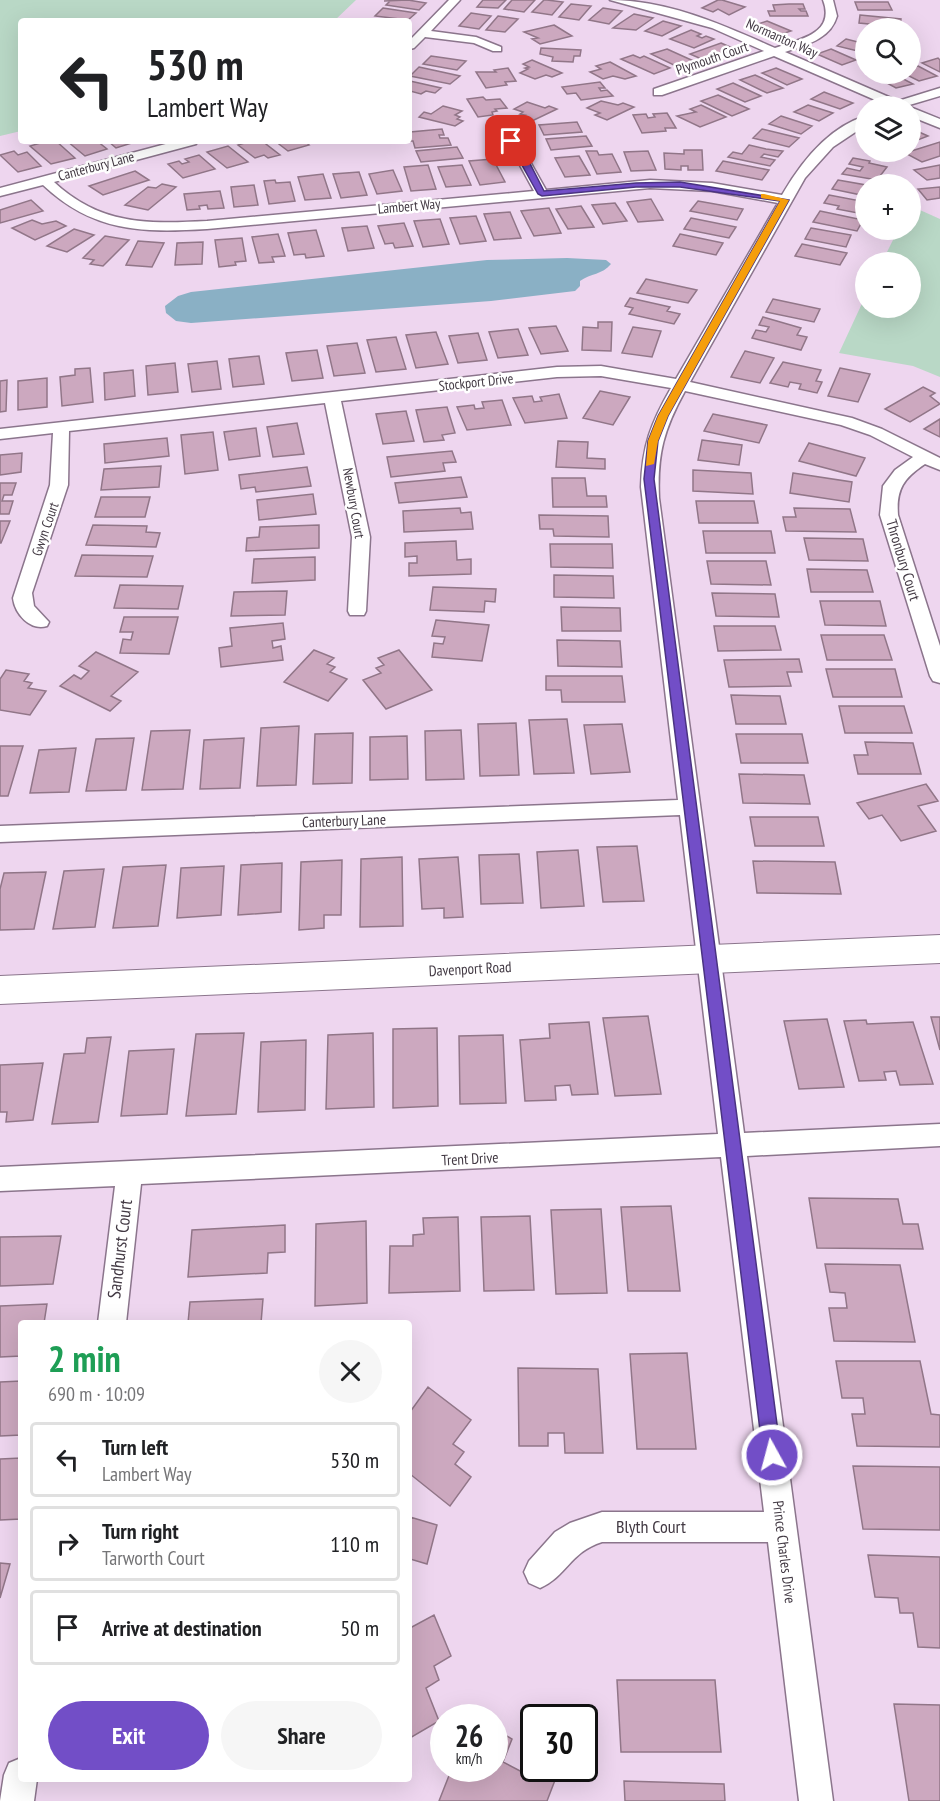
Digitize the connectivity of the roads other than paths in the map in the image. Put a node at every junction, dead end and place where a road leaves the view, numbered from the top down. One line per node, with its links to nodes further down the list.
1 (455, 0): 5 (street)
2 (615, 0): 4 (street, Normanton Way)
3 (828, 0): 8 (street, Plymouth Court)
4 (634, 2): 8 (street, Normanton Way)
5 (423, 33): 6 (street); 7 (street)
6 (412, 44)
7 (497, 49)
8 (776, 52): 9 (street, Plymouth Court); 11 (street, Normanton Way)
9 (658, 92)
10 (940, 92): 12 (street)
11 (875, 96)
12 (921, 98)
13 (921, 116): 14 (street)
14 (940, 124)
15 (855, 126): 21 (street, Prince Charles Drive)
16 (495, 136): 20 (street)
17 (181, 144): 18 (street, Canterbury Lane)
18 (45, 180): 19 (street, Canterbury Lane); 20 (street, Lambert Way)
19 (0, 192)
20 (542, 194): 21 (street, Lambert Way)
21 (785, 200): 22 (street, Prince Charles Drive)
22 (681, 385): 23 (street, Stockport Drive); 26 (street, Stockport Drive); 30 (street, Prince Charles Drive)
23 (332, 397): 24 (street, Stockport Drive); 27 (street, Newbury Court)
24 (61, 428): 25 (street, Stockport Drive); 28 (street, Gwyn Court)
25 (0, 434)
26 (932, 461): 29 (street, Thronbury Court)
27 (357, 611)
28 (40, 622)
29 (940, 676)
30 (689, 807): 31 (street, Canterbury Lane); 33 (street, Prince Charles Drive)
31 (0, 834)
32 (940, 949): 33 (street, Davenport Road)
33 (708, 958): 34 (street, Davenport Road); 36 (street, Prince Charles Drive)
34 (0, 990)
35 (940, 1136): 36 (street, Trent Drive)
36 (733, 1146): 37 (street, Trent Drive); 40 (street, Prince Charles Drive)
37 (129, 1175): 38 (street, Trent Drive); 39 (street, Sandhurst Court)
38 (0, 1179)
39 (112, 1320)
40 (780, 1527): 41 (street, Blyth Court); 44 (street, Prince Charles Drive)
41 (540, 1572)
42 (20, 1782): 43 (street)
43 (17, 1801)
44 (816, 1801)

